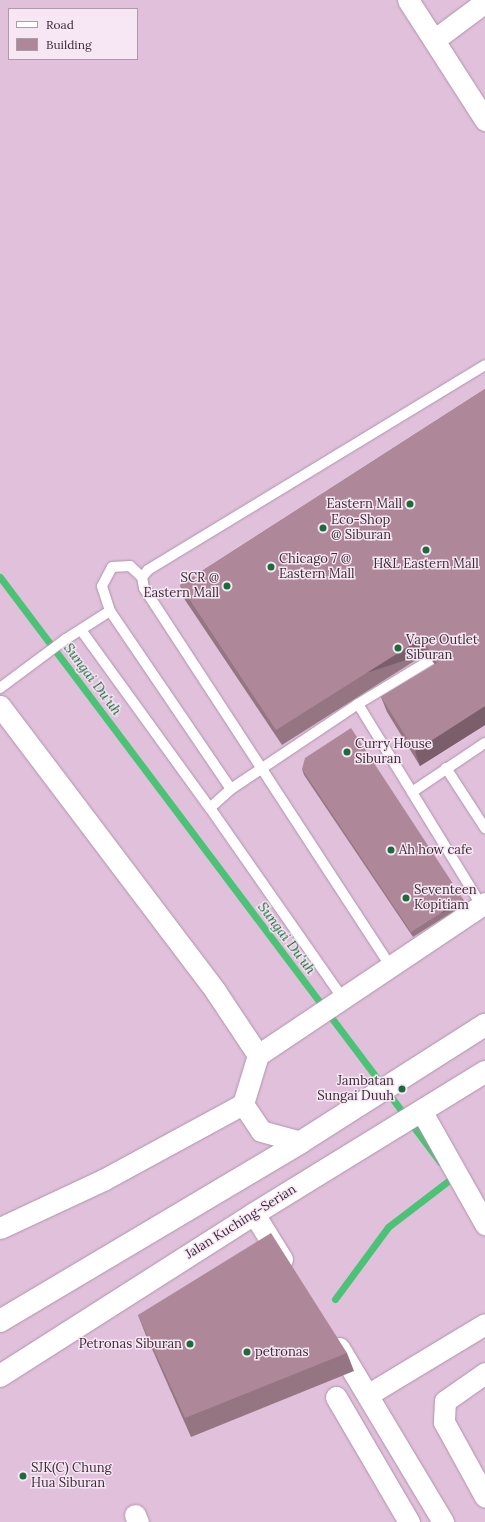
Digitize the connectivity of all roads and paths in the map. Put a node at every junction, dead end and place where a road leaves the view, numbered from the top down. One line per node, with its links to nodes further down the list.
1 (408, 0): 3 (street)
2 (485, 2): 3 (street)
3 (434, 40): 4 (street)
4 (485, 120)
5 (485, 365): 6 (lane)
6 (142, 577): 7 (lane); 14 (lane)
7 (110, 611): 8 (lane); 16 (lane)
8 (81, 630): 10 (lane); 18 (lane)
9 (432, 659): 11 (lane)
10 (0, 688)
11 (358, 704): 14 (lane); 17 (lane)
12 (0, 706): 24 (street)
13 (485, 743): 15 (lane)
14 (262, 766): 16 (lane); 21 (lane)
15 (446, 768): 17 (lane); 19 (lane)
16 (231, 789): 18 (lane)
17 (412, 792): 20 (lane)
18 (210, 808): 22 (lane)
19 (485, 828)
20 (483, 904): 21 (street)
21 (391, 967): 22 (street)
22 (339, 1002): 24 (street)
23 (485, 1025): 28 (highway)
24 (258, 1056): 26 (street)
25 (485, 1072): 27 (highway, Jalan Kuching-Serian)
26 (243, 1104): 28 (street); 31 (street)
27 (419, 1114): 29 (highway, Jalan Kuching-Serian); 30 (street)
28 (300, 1142): 33 (highway)
29 (254, 1214): 32 (street); 37 (highway, Jalan Kuching-Serian)
30 (485, 1224)
31 (0, 1228)
32 (291, 1274)
33 (0, 1321)
34 (485, 1324): 38 (street)
35 (329, 1332): 38 (street)
36 (485, 1373): 40 (street)
37 (0, 1376)
38 (369, 1394): 42 (street)
39 (336, 1397): 41 (street)
40 (485, 1497)
41 (410, 1522)
42 (443, 1522)

